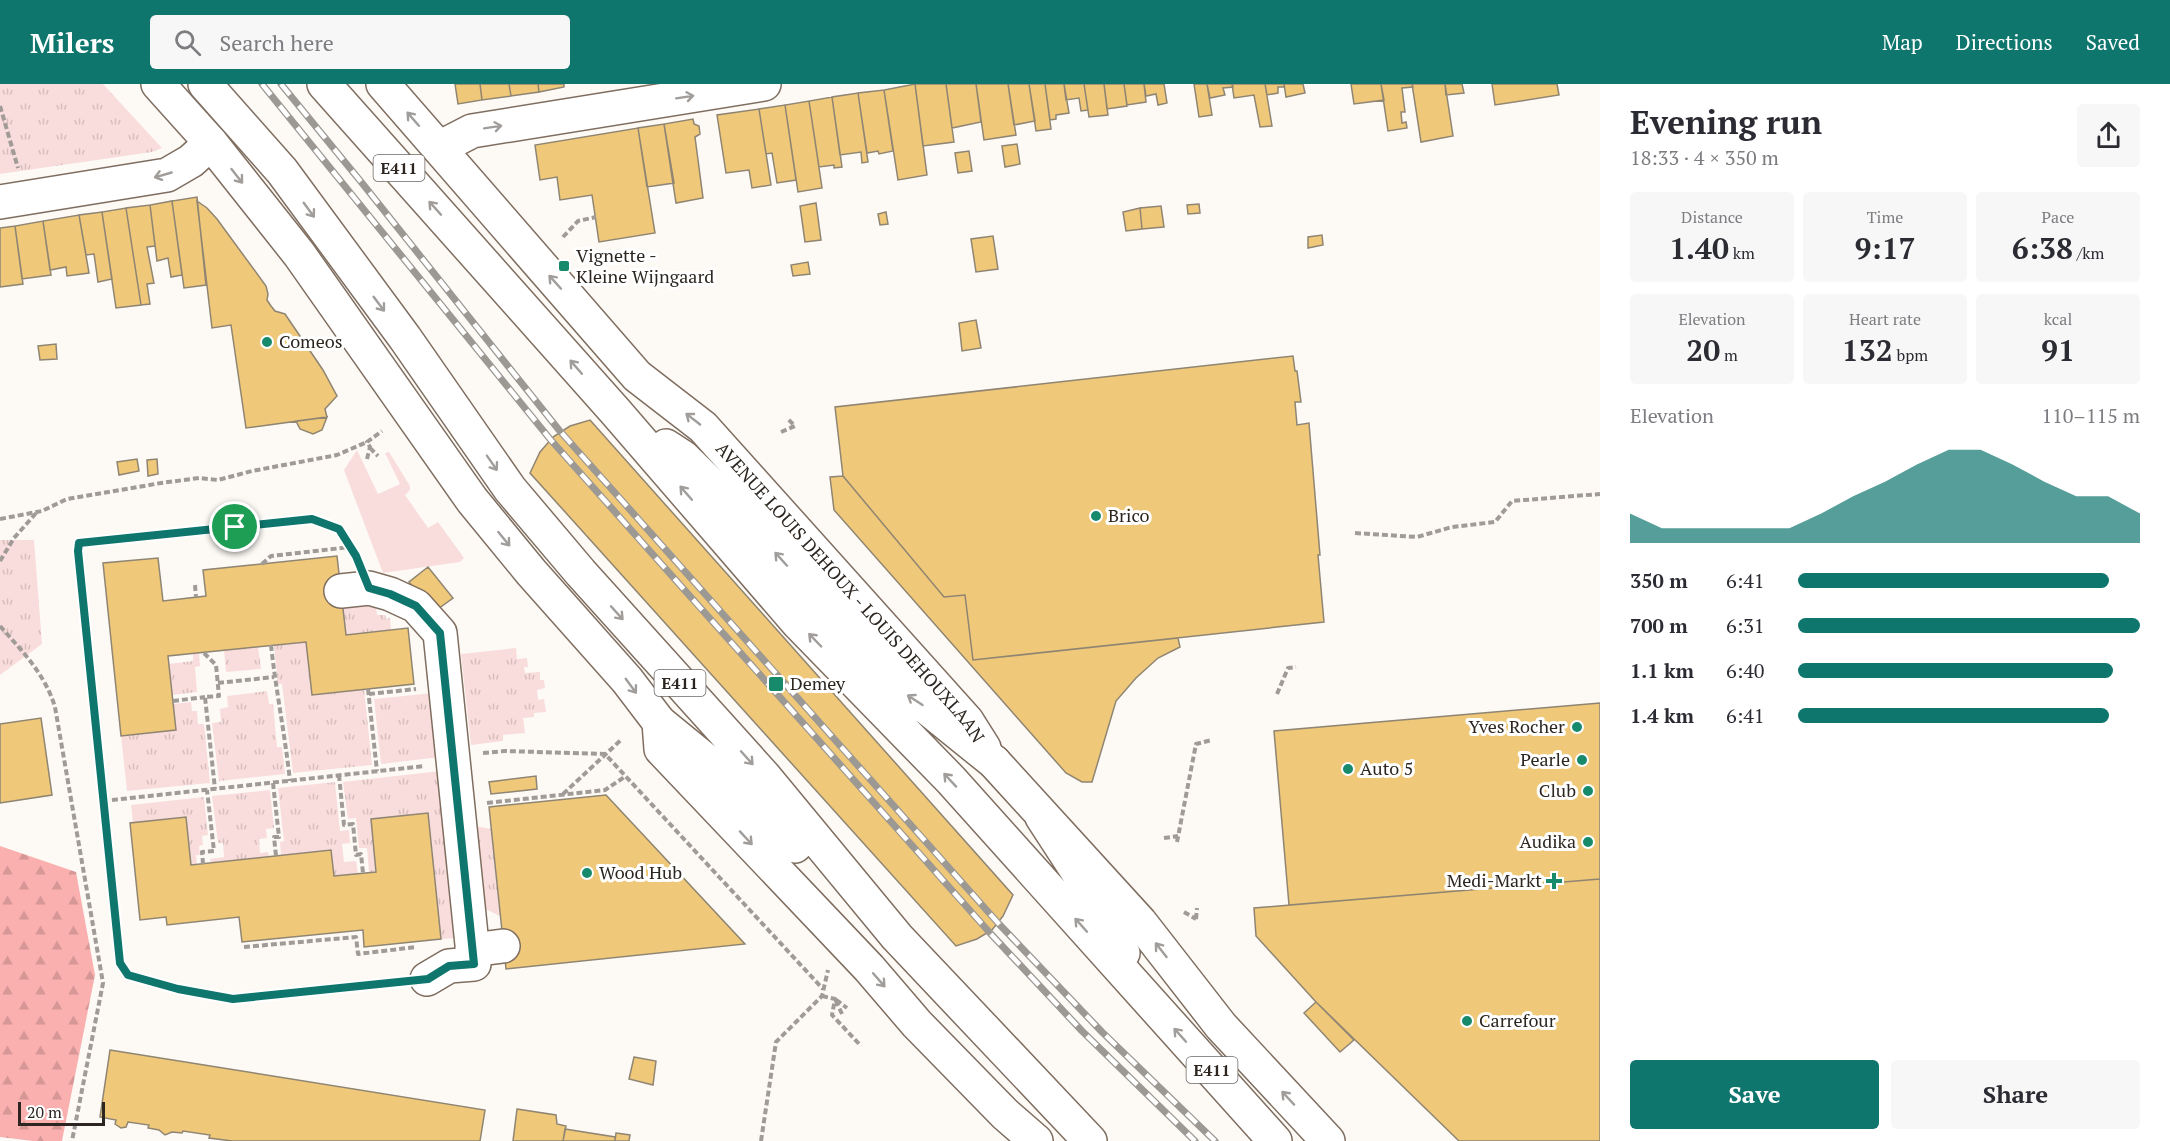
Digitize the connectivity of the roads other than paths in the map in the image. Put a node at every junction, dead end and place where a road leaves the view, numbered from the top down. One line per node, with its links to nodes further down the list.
1 (158, 84): 6 (main road)
2 (206, 84): 14 (main road, E411, one-way to 14)
3 (324, 84): 9 (main road, E411, one-way to 3)
4 (383, 84): 7 (main road, AVENUE LOUIS DEHOUX - LOUIS DEHOUXLAAN, one-way to 4)
5 (764, 84): 7 (main road, one-way to 5)
6 (211, 143): 8 (main road, one-way to 8); 11 (main road, one-way to 11)
7 (439, 148): 12 (main road, AVENUE LOUIS DEHOUX - LOUIS DEHOUXLAAN, one-way to 7)
8 (0, 202)
9 (615, 411): 12 (main road, one-way to 9); 16 (main road, E411, one-way to 9)
10 (355, 590): 15 (main road)
11 (659, 722): 14 (main road); 18 (main road, one-way to 18)
12 (994, 762): 13 (main road, AVENUE LOUIS DEHOUX - LOUIS DEHOUXLAAN)
13 (1042, 817): 16 (main road); 22 (main road, AVENUE LOUIS DEHOUX - LOUIS DEHOUXLAAN, one-way to 13)
14 (897, 937): 17 (main road, E411)
15 (428, 979)
16 (1149, 999): 21 (main road, E411, one-way to 16)
17 (1041, 1089): 19 (main road); 20 (main road, E411)
18 (1036, 1141)
19 (1090, 1141)
20 (1109, 1141)
21 (1275, 1141)
22 (1328, 1141)

